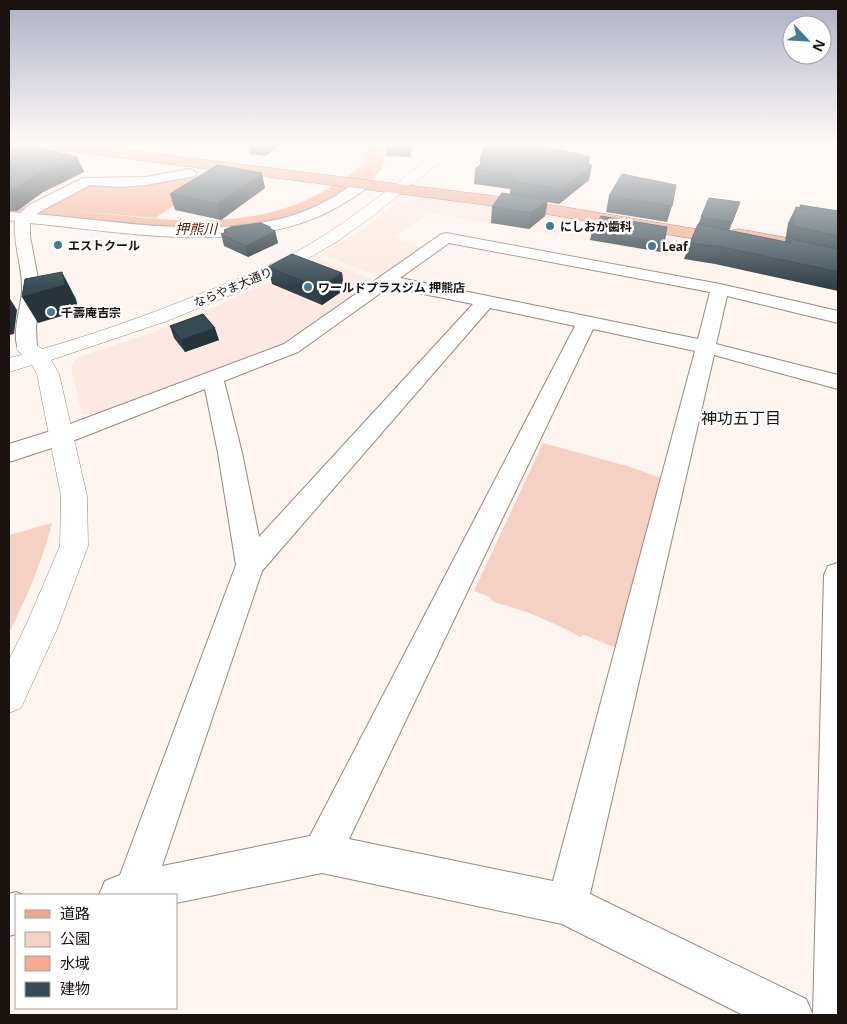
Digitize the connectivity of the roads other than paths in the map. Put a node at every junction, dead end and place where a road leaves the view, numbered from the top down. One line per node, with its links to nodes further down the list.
1 (67, 191): 6 (street)
2 (347, 191): 6 (street)
3 (390, 191): 16 (street, ならやま大通り)
4 (433, 191): 9 (main road)
5 (445, 191): 8 (main road)
6 (16, 217): 7 (street)
7 (16, 237): 16 (street)
8 (838, 252)
9 (838, 262)
10 (387, 281): 11 (street); 12 (street); 17 (street)
11 (720, 289): 13 (street); 15 (street)
12 (485, 302): 14 (street); 21 (street)
13 (838, 317)
14 (586, 323): 15 (street); 24 (street)
15 (706, 347): 18 (street); 26 (street)
16 (21, 356): 19 (street)
17 (213, 378): 19 (street); 21 (street)
18 (838, 382)
19 (62, 436): 20 (street); 23 (street)
20 (9, 453)
21 (250, 565): 25 (street)
22 (838, 575): 28 (street)
23 (9, 696)
24 (322, 853): 25 (street); 26 (street)
25 (126, 894)
26 (567, 904): 27 (street)
27 (790, 1015)
28 (836, 1015)

